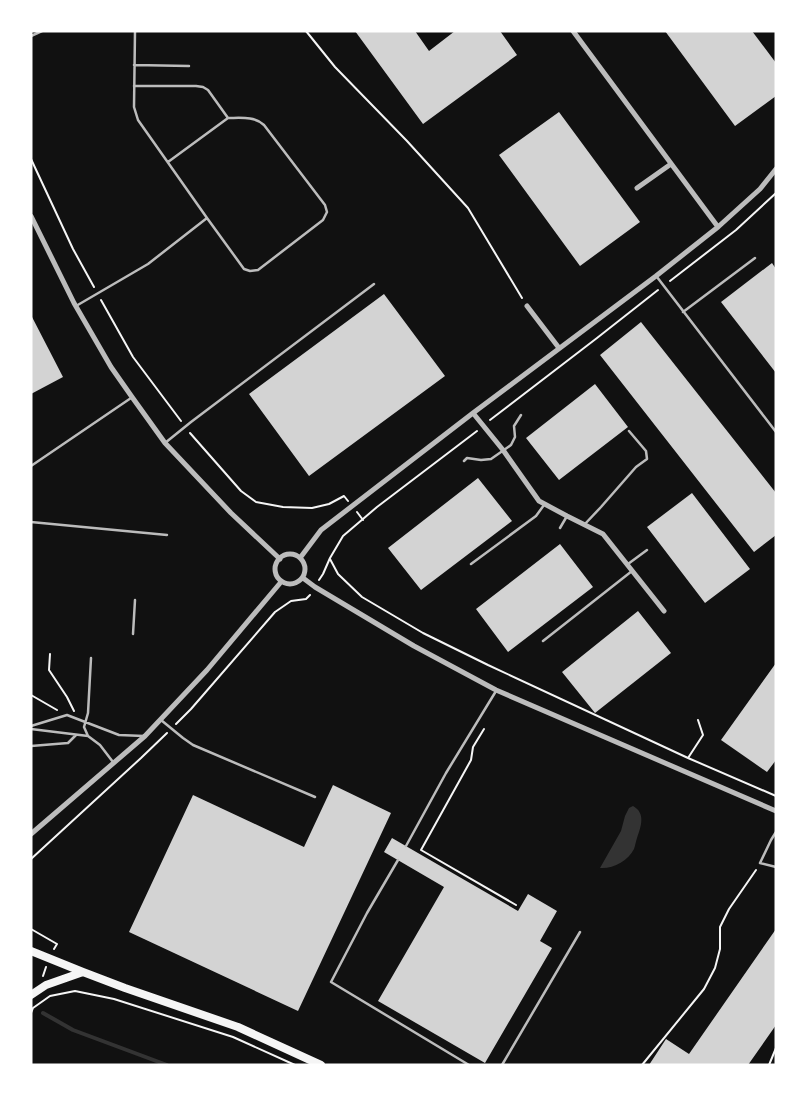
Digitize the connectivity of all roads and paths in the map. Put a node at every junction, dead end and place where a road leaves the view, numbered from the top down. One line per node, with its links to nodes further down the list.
1 (42, 31): 5 (lane)
2 (134, 31): 6 (lane)
3 (306, 31): 25 (path)
4 (573, 31): 12 (street)
5 (31, 36)
6 (134, 65): 7 (lane); 8 (lane)
7 (189, 66)
8 (134, 86): 9 (lane); 11 (lane)
9 (228, 118): 11 (lane); 17 (lane)
10 (31, 159): 23 (path)
11 (168, 162): 17 (lane)
12 (671, 164): 14 (street); 18 (street)
13 (776, 169): 18 (street)
14 (637, 188)
15 (776, 193): 22 (path)
16 (31, 216): 24 (street)
17 (207, 218): 23 (lane)
18 (718, 227): 20 (street)
19 (755, 258): 26 (lane)
20 (656, 276): 22 (lane); 27 (street)
21 (374, 284): 32 (lane)
22 (663, 286): 26 (lane); 31 (path)
23 (98, 294): 24 (lane); 32 (path)
24 (76, 306): 28 (street)
25 (527, 306): 27 (street)
26 (683, 312): 34 (lane)
27 (558, 348): 29 (street)
28 (132, 397): 36 (street); 39 (lane)
29 (473, 413): 37 (street); 51 (street)
30 (521, 415): 37 (lane)
31 (496, 416)
32 (185, 426): 36 (lane); 40 (path)
33 (629, 431): 46 (lane)
34 (776, 432)
35 (466, 440): 44 (path)
36 (165, 442): 50 (street)
37 (503, 450): 38 (lane); 41 (street)
38 (464, 461)
39 (31, 466)
40 (347, 500)
41 (545, 504): 43 (street); 53 (lane)
42 (357, 512): 44 (path)
43 (567, 516): 46 (street); 47 (lane)
44 (363, 520): 52 (path)
45 (31, 522): 48 (lane)
46 (584, 525): 54 (street)
47 (560, 528)
48 (167, 535)
49 (647, 550): 54 (lane)
50 (280, 558): 51 (street); 58 (street)
51 (300, 558): 57 (street)
52 (330, 558): 56 (path); 81 (path)
53 (471, 564)
54 (627, 564): 55 (street)
55 (632, 571): 61 (street); 63 (lane)
56 (323, 574)
57 (303, 578): 58 (street); 66 (street)
58 (281, 582): 71 (street)
59 (306, 599): 70 (path)
60 (135, 600): 62 (lane)
61 (664, 612)
62 (133, 634)
63 (543, 641)
64 (50, 654): 69 (path)
65 (91, 658): 73 (lane)
66 (496, 690): 85 (street); 88 (lane)
67 (31, 695): 68 (path)
68 (59, 711)
69 (75, 713)
70 (181, 718)
71 (161, 720): 78 (street); 84 (lane)
72 (698, 720): 81 (path)
73 (85, 723): 74 (lane); 77 (lane); 78 (lane)
74 (31, 728): 76 (lane)
75 (484, 729): 93 (path)
76 (76, 735): 77 (lane); 80 (lane)
77 (88, 736): 82 (lane)
78 (145, 736): 82 (street)
79 (164, 736): 89 (path)
80 (31, 746)
81 (688, 758): 83 (path)
82 (114, 762): 87 (street)
83 (776, 796)
84 (315, 798)
85 (776, 812)
86 (776, 832): 91 (lane)
87 (31, 834)
88 (406, 846)
89 (31, 859)
90 (398, 860): 106 (lane)
91 (760, 863): 92 (lane); 108 (path)
92 (776, 867)
93 (516, 905)
94 (31, 930): 97 (path)
95 (580, 932): 107 (lane)
96 (31, 951): 97 (main road)
97 (49, 958): 98 (main road); 99 (path)
98 (83, 972): 99 (main road); 105 (main road)
99 (46, 985): 100 (main road); 101 (path)
100 (31, 995)
101 (50, 996): 102 (path); 104 (path)
102 (31, 1013)
103 (776, 1048): 109 (path)
104 (295, 1065)
105 (321, 1065)
106 (469, 1065)
107 (502, 1065)
108 (642, 1065)
109 (769, 1065)

